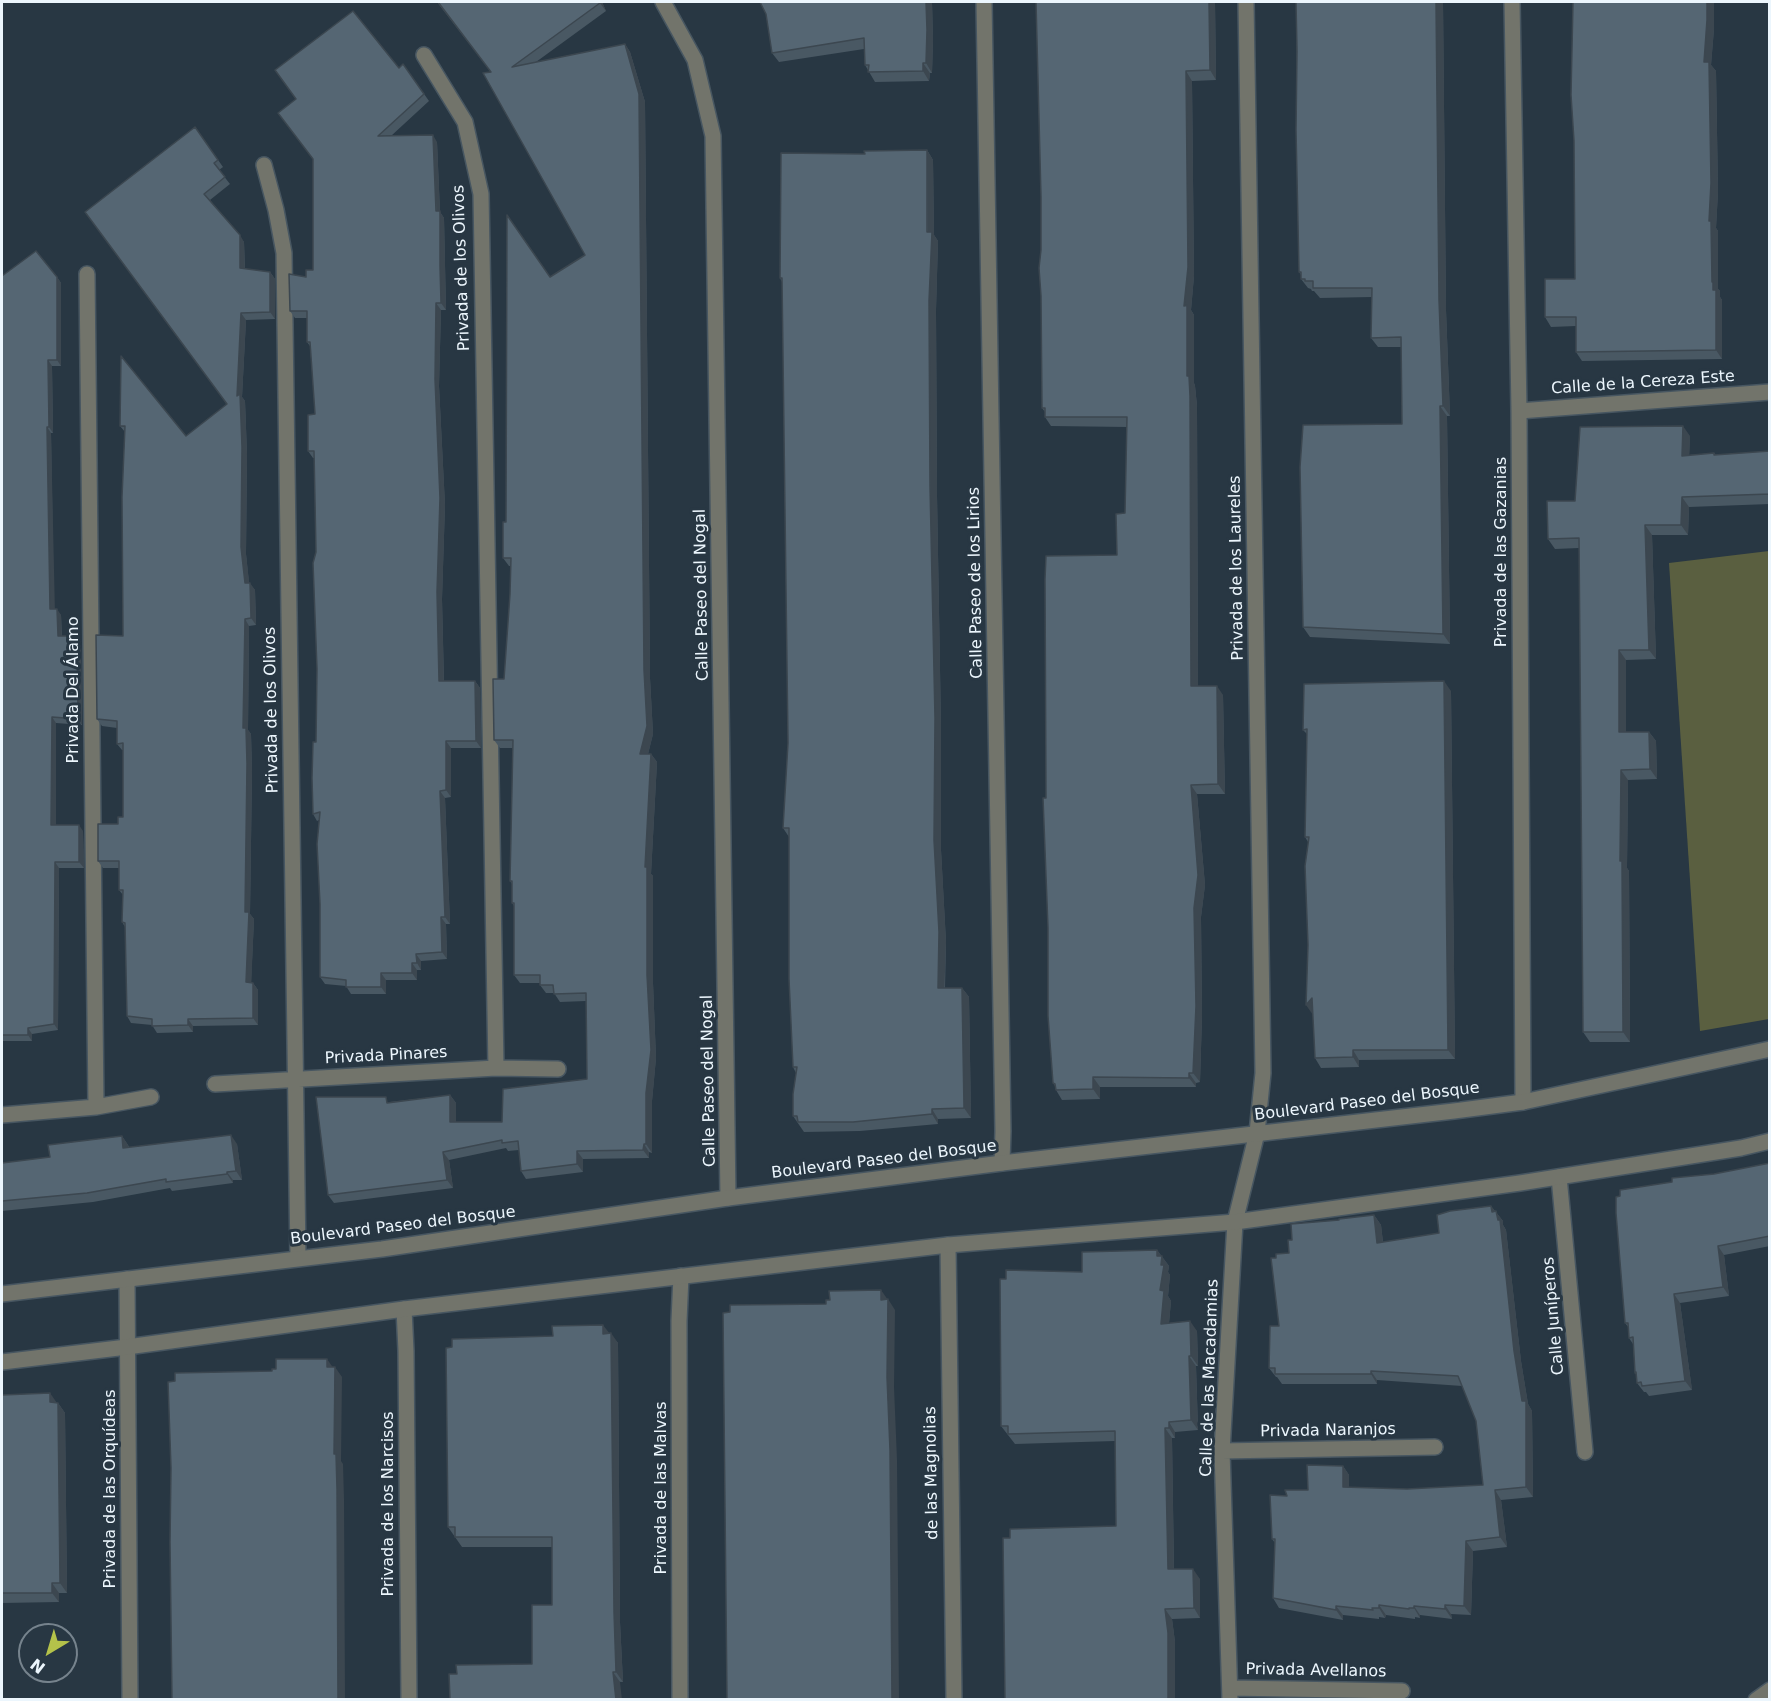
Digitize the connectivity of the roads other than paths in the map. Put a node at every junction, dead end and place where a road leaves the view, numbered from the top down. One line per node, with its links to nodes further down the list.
1 (663, 2): 23 (street, Calle Paseo del Nogal)
2 (984, 2): 21 (street, Calle Paseo de los Lirios)
3 (1246, 2): 19 (street, Privada de los Laureles)
4 (1512, 2): 9 (street, Privada de las Gazanias)
5 (424, 55): 11 (street, Privada de los Olivos)
6 (264, 165): 13 (street, Privada de los Olivos)
7 (87, 274): 17 (street, Privada Del Álamo)
8 (1770, 392): 9 (street, Calle de la Cereza Este)
9 (1519, 411): 16 (street, Privada de las Gazanias)
10 (1770, 1049): 16 (street, Boulevard Paseo del Bosque)
11 (495, 1068): 12 (street, Privada Pinares); 13 (street, Privada Pinares)
12 (558, 1069)
13 (295, 1079): 14 (street, Privada Pinares); 26 (street, Privada de los Olivos)
14 (215, 1084)
15 (151, 1097): 17 (street)
16 (1523, 1102): 19 (street, Boulevard Paseo del Bosque)
17 (96, 1107): 18 (street)
18 (2, 1115)
19 (1257, 1133): 21 (street, Boulevard Paseo del Bosque); 24 (street, Calle de las Macadamias)
20 (1770, 1142): 22 (street)
21 (1002, 1163): 23 (street, Boulevard Paseo del Bosque)
22 (1559, 1177): 24 (street); 35 (street, Calle Juníperos)
23 (728, 1198): 26 (street, Boulevard Paseo del Bosque)
24 (1235, 1222): 25 (street); 34 (street, Calle de las Macadamias)
25 (948, 1245): 27 (street); 42 (street, de las Magnolias)
26 (298, 1258): 28 (street, Boulevard Paseo del Bosque)
27 (681, 1276): 30 (street); 41 (street, Privada de las Malvas)
28 (127, 1279): 29 (street, Boulevard Paseo del Bosque); 31 (street, Privada de las Orquídeas)
29 (2, 1294)
30 (404, 1309): 31 (street); 40 (street, Privada de los Narcisos)
31 (127, 1347): 32 (street); 39 (street, Privada de las Orquídeas)
32 (2, 1362)
33 (1435, 1447): 34 (street, Privada Naranjos)
34 (1222, 1451): 38 (street, Calle de las Macadamias)
35 (1585, 1452)
36 (1770, 1690): 43 (street)
37 (1402, 1691): 38 (street, Privada Avellanos)
38 (1230, 1694)
39 (130, 1700)
40 (409, 1700)
41 (681, 1700)
42 (954, 1700)
43 (1756, 1700)

